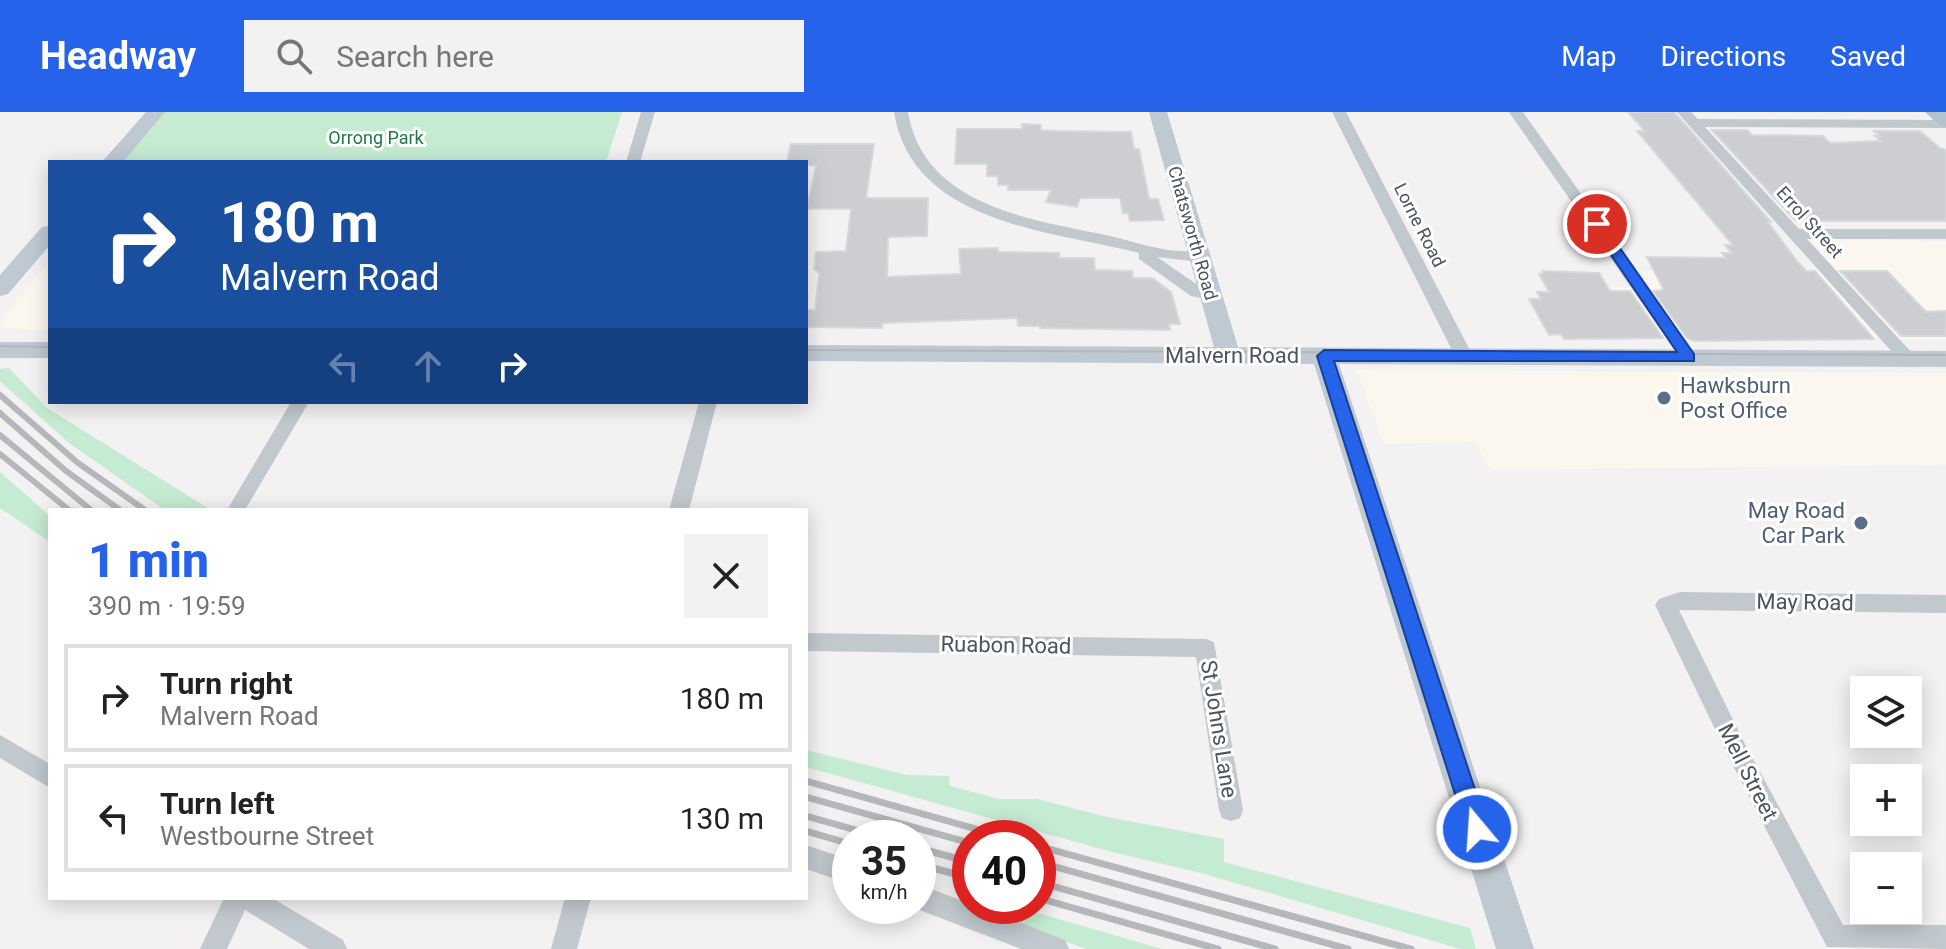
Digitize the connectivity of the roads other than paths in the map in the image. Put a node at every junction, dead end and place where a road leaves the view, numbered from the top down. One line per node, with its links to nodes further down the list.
1 (156, 112): 10 (main road)
2 (648, 112): 11 (street)
3 (901, 112): 15 (street)
4 (1158, 112): 16 (main road, Chatsworth Road)
5 (1339, 112): 24 (street, Lorne Road)
6 (1516, 112): 25 (street)
7 (1935, 112): 9 (main road)
8 (1688, 117): 9 (street); 12 (street, Errol Street)
9 (1946, 122)
10 (114, 160)
11 (634, 160)
12 (1793, 234): 13 (street); 26 (street, Errol Street)
13 (1946, 234)
14 (48, 237): 17 (main road)
15 (1139, 251): 16 (street); 18 (street)
16 (1200, 257): 18 (main road, Chatsworth Road)
17 (0, 289)
18 (1211, 295): 22 (main road, Chatsworth Road)
19 (0, 350): 20 (main road)
20 (48, 350)
21 (808, 353): 22 (main road, Malvern Road)
22 (1228, 355): 23 (main road, Malvern Road)
23 (1324, 356): 24 (main road, Malvern Road); 50 (main road)
24 (1464, 356): 25 (main road, Malvern Road)
25 (1688, 357): 26 (main road, Malvern Road)
26 (1907, 358): 27 (main road, Malvern Road)
27 (1946, 359)
28 (299, 404): 30 (street)
29 (707, 404): 31 (street)
30 (237, 508)
31 (680, 508)
32 (1946, 604): 33 (street, May Road)
33 (1666, 605): 45 (street, Mell Street)
34 (808, 642): 35 (street, Ruabon Road)
35 (1206, 648): 38 (street, St Johns Lane)
36 (0, 745): 37 (street)
37 (48, 776)
38 (1231, 810)
39 (808, 858): 40 (street)
40 (832, 866)
41 (236, 900): 47 (street)
42 (251, 900): 48 (street)
43 (577, 900): 49 (street)
44 (936, 904): 46 (street)
45 (1946, 938)
46 (1043, 947)
47 (213, 949)
48 (334, 949)
49 (564, 949)
50 (1515, 949)

